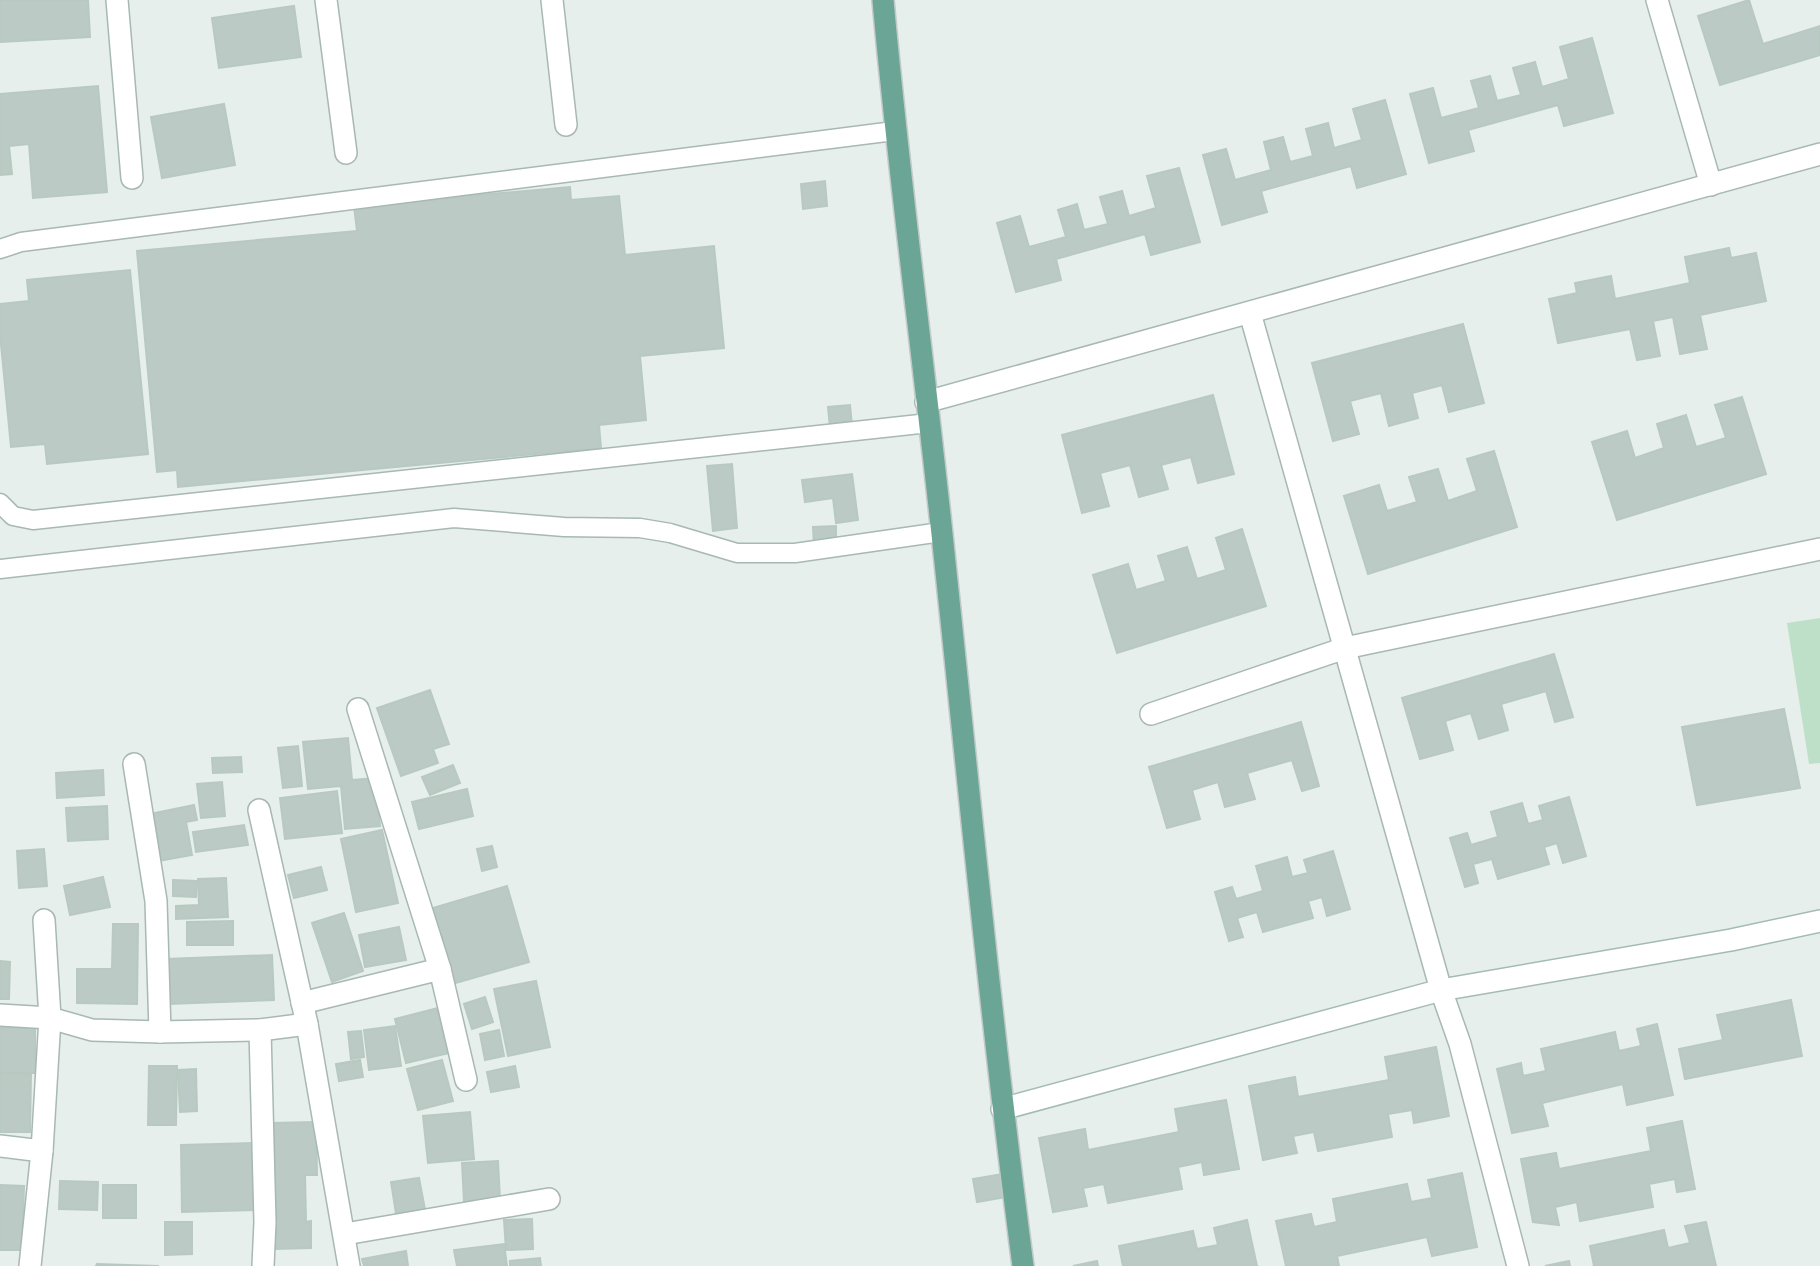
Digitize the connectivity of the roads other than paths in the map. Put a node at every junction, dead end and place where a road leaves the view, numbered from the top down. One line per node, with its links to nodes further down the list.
1 (117, 0): 10 (street)
2 (326, 0): 8 (street)
3 (552, 0): 6 (street)
4 (883, 0): 7 (main road)
5 (1657, 0): 11 (street)
6 (566, 125)
7 (894, 131): 12 (lane); 14 (main road)
8 (346, 153)
9 (1820, 154): 11 (street)
10 (132, 178)
11 (1711, 185): 13 (street)
12 (0, 249)
13 (1250, 313): 14 (street); 19 (street)
14 (928, 413): 15 (lane); 16 (main road)
15 (0, 503)
16 (942, 532): 18 (lane); 34 (main road)
17 (1820, 549): 19 (street)
18 (0, 569)
19 (1345, 648): 21 (street); 27 (street)
20 (358, 709): 26 (street)
21 (1151, 714)
22 (134, 764): 32 (street)
23 (259, 810): 28 (street)
24 (44, 920): 30 (street)
25 (1820, 921): 27 (street)
26 (440, 969): 28 (street); 33 (street)
27 (1441, 990): 34 (street); 43 (street)
28 (304, 1013): 31 (street); 38 (street)
29 (0, 1015): 30 (street)
30 (51, 1018): 32 (street); 36 (street)
31 (260, 1030): 32 (street); 40 (street)
32 (160, 1032)
33 (466, 1080)
34 (1002, 1109): 42 (main road)
35 (0, 1146): 36 (street)
36 (42, 1151): 39 (street)
37 (549, 1199): 38 (street)
38 (345, 1234): 41 (street)
39 (30, 1266)
40 (263, 1266)
41 (349, 1266)
42 (1023, 1266)
43 (1518, 1266)

